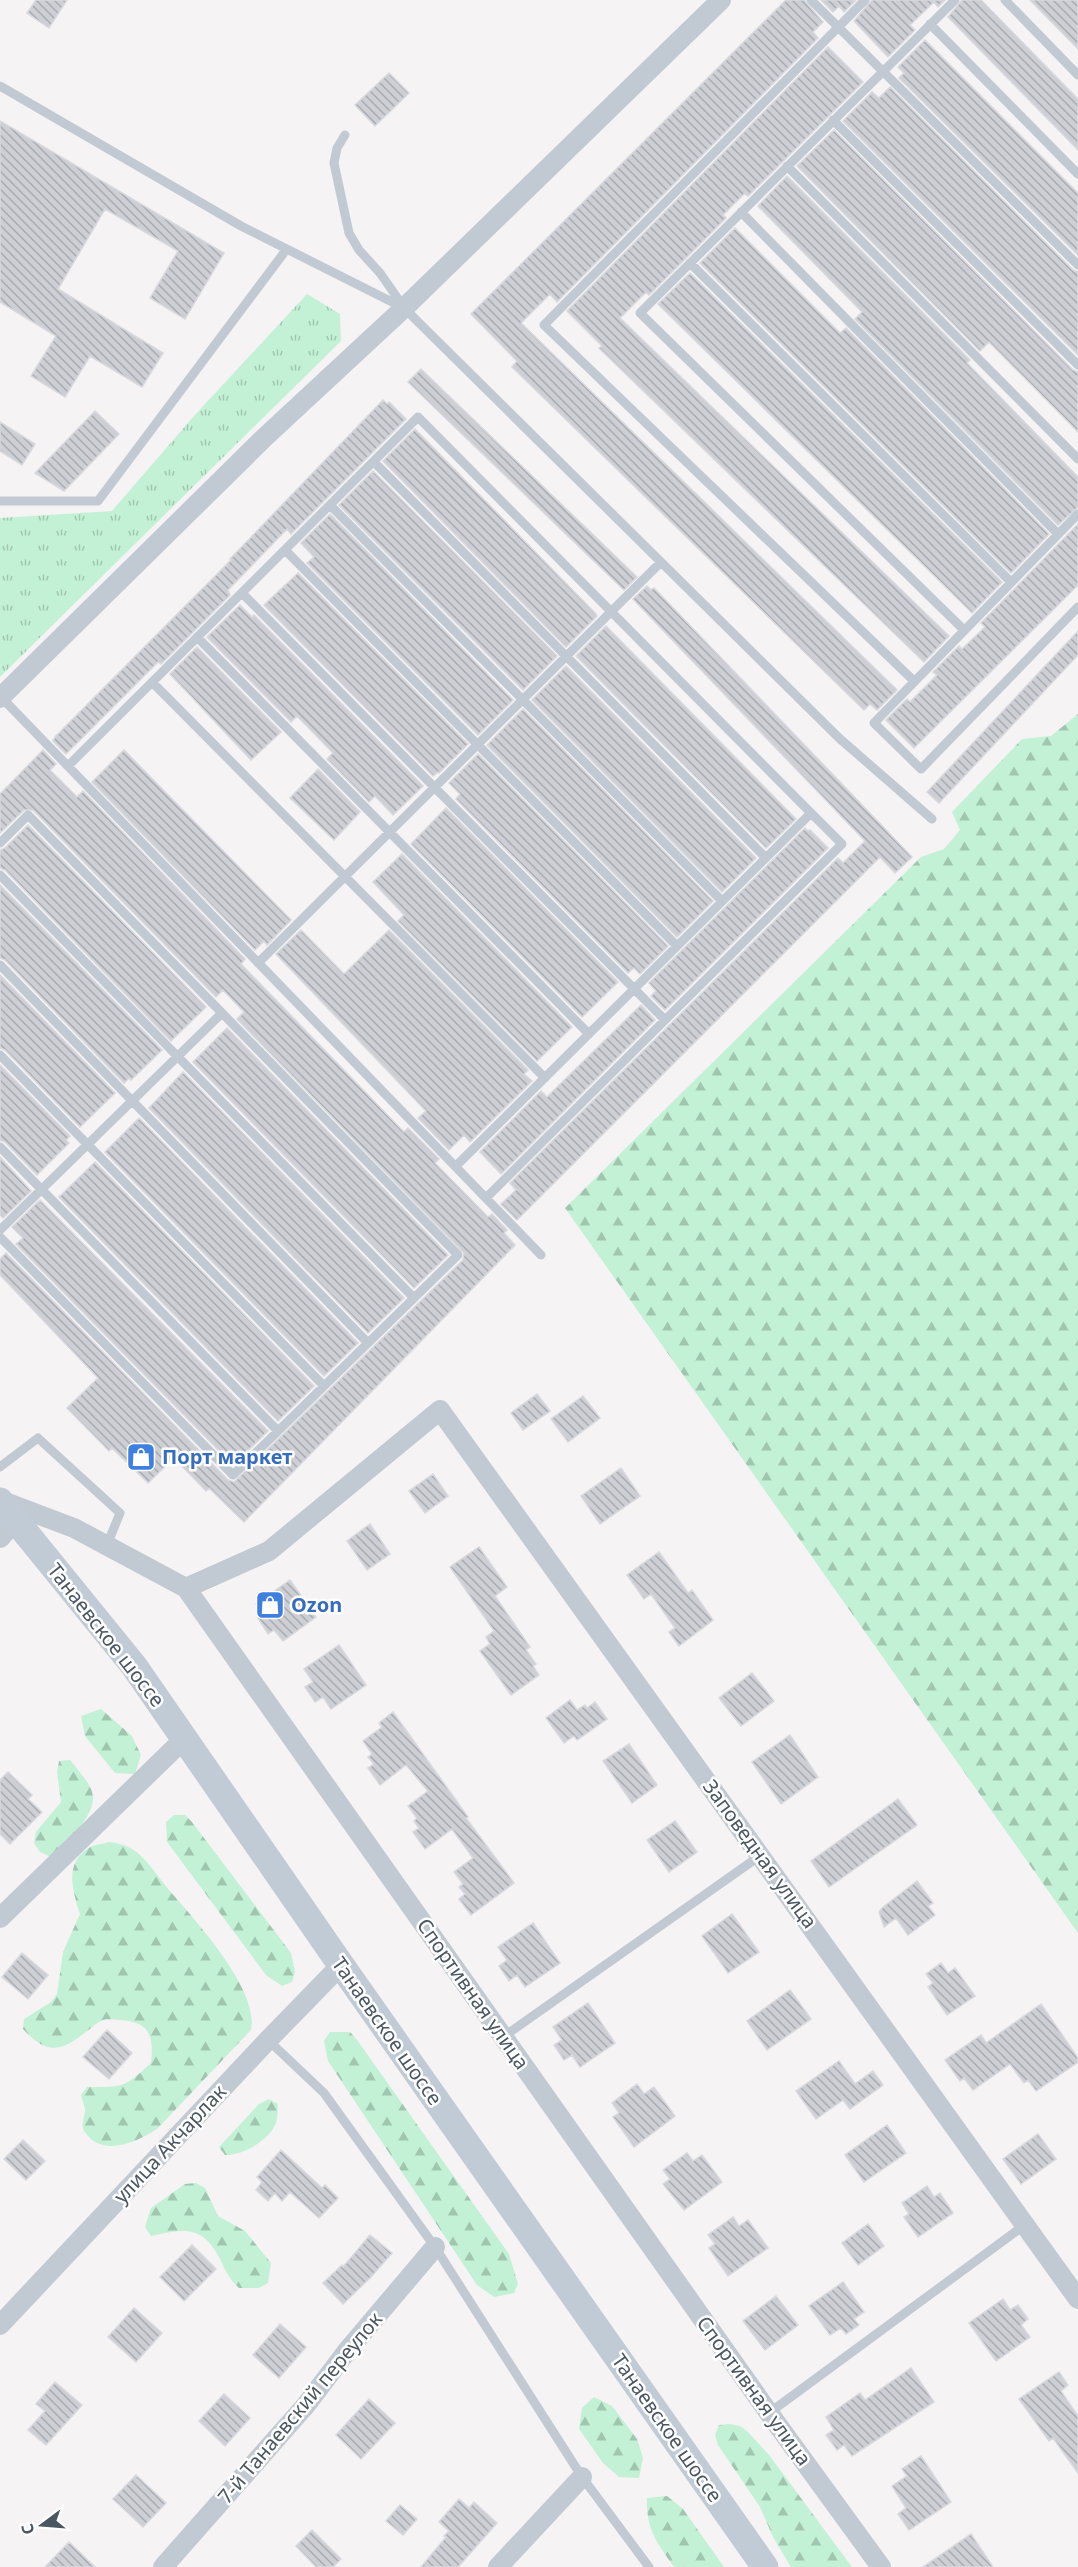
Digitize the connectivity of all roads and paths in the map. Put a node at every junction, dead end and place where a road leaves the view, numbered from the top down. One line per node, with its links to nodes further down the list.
1 (721, 0): 19 (street)
2 (810, 0): 7 (lane)
3 (865, 0): 7 (lane)
4 (955, 0): 6 (lane)
5 (1005, 0): 9 (lane)
6 (930, 24): 8 (lane); 14 (lane)
7 (837, 28): 8 (lane); 36 (lane)
8 (882, 72): 11 (lane); 18 (lane)
9 (1078, 75)
10 (0, 86): 16 (lane)
11 (833, 120): 13 (lane); 20 (lane)
12 (345, 135): 19 (lane)
13 (787, 166): 15 (lane); 21 (lane)
14 (1078, 174)
15 (741, 212): 17 (lane); 26 (lane)
16 (286, 250): 19 (lane); 23 (lane)
17 (690, 263): 29 (lane); 33 (lane)
18 (1078, 265)
19 (404, 308): 28 (lane); 38 (street)
20 (1078, 365)
21 (1078, 459)
22 (374, 462): 24 (lane); 32 (lane); 35 (lane)
23 (0, 501)
24 (330, 505): 27 (lane); 39 (lane)
25 (1078, 514): 26 (lane)
26 (1058, 534): 29 (lane)
27 (285, 550): 30 (lane); 40 (lane)
28 (661, 562): 32 (lane); 44 (lane)
29 (1011, 582): 33 (lane)
30 (242, 593): 34 (lane); 42 (lane)
31 (1078, 607): 36 (lane)
32 (611, 611): 35 (lane); 43 (lane)
33 (964, 630): 36 (lane)
34 (197, 638): 37 (lane); 45 (lane)
35 (566, 656): 39 (lane); 47 (lane)
36 (914, 681)
37 (152, 682): 41 (lane); 49 (lane)
38 (1, 698): 41 (lane)
39 (522, 700): 40 (lane); 50 (lane)
40 (477, 745): 42 (lane); 51 (lane)
41 (68, 766): 52 (lane)
42 (434, 787): 45 (lane); 54 (lane)
43 (811, 813): 47 (lane); 56 (lane)
44 (932, 819)
45 (390, 832): 49 (lane); 57 (lane)
46 (0, 843): 55 (lane)
47 (766, 858): 50 (lane)
48 (0, 874): 59 (lane)
49 (345, 876): 52 (lane); 60 (lane)
50 (722, 901): 51 (lane)
51 (677, 946): 54 (lane)
52 (258, 963): 64 (lane)
53 (0, 965): 61 (lane)
54 (634, 989): 56 (lane); 57 (lane)
55 (222, 1013): 59 (lane); 70 (lane)
56 (665, 1020): 66 (lane)
57 (589, 1034): 60 (lane)
58 (0, 1055): 62 (lane)
59 (177, 1056): 61 (lane); 70 (lane)
60 (545, 1078): 64 (lane)
61 (132, 1101): 62 (lane); 71 (lane)
62 (88, 1144): 65 (lane); 72 (lane)
63 (0, 1146): 65 (lane)
64 (456, 1167): 66 (lane)
65 (42, 1189): 67 (lane); 73 (lane)
66 (486, 1198): 69 (lane)
67 (0, 1230)
68 (0, 1237): 73 (lane)
69 (541, 1255)
70 (414, 1298): 71 (lane)
71 (368, 1343): 72 (lane)
72 (324, 1386): 73 (lane)
73 (278, 1431)
74 (0, 1467): 76 (lane)
75 (4, 1515): 76 (street, Спортивная улица); 78 (street, Танаевское шоссе)
76 (107, 1545): 77 (street, Спортивная улица)
77 (186, 1588): 79 (street, Заповедная улица); 82 (street, Спортивная улица)
78 (184, 1739): 80 (street); 81 (street, Танаевское шоссе)
79 (761, 1855): 82 (lane); 84 (street, Заповедная улица)
80 (0, 1918)
81 (341, 1965): 83 (street, улица Акчарлак); 93 (street, Танаевское шоссе)
82 (503, 2037): 88 (street, Спортивная улица)
83 (268, 2040): 85 (lane); 87 (street, улица Акчарлак)
84 (1026, 2224): 86 (street, Заповедная улица); 88 (lane)
85 (435, 2247): 89 (lane); 90 (street, 7-й Танаевский переулок)
86 (1078, 2299)
87 (0, 2325)
88 (769, 2413): 94 (street, Спортивная улица)
89 (582, 2477): 91 (street); 92 (lane)
90 (163, 2567)
91 (498, 2567)
92 (649, 2567)
93 (765, 2567)
94 (881, 2567)

